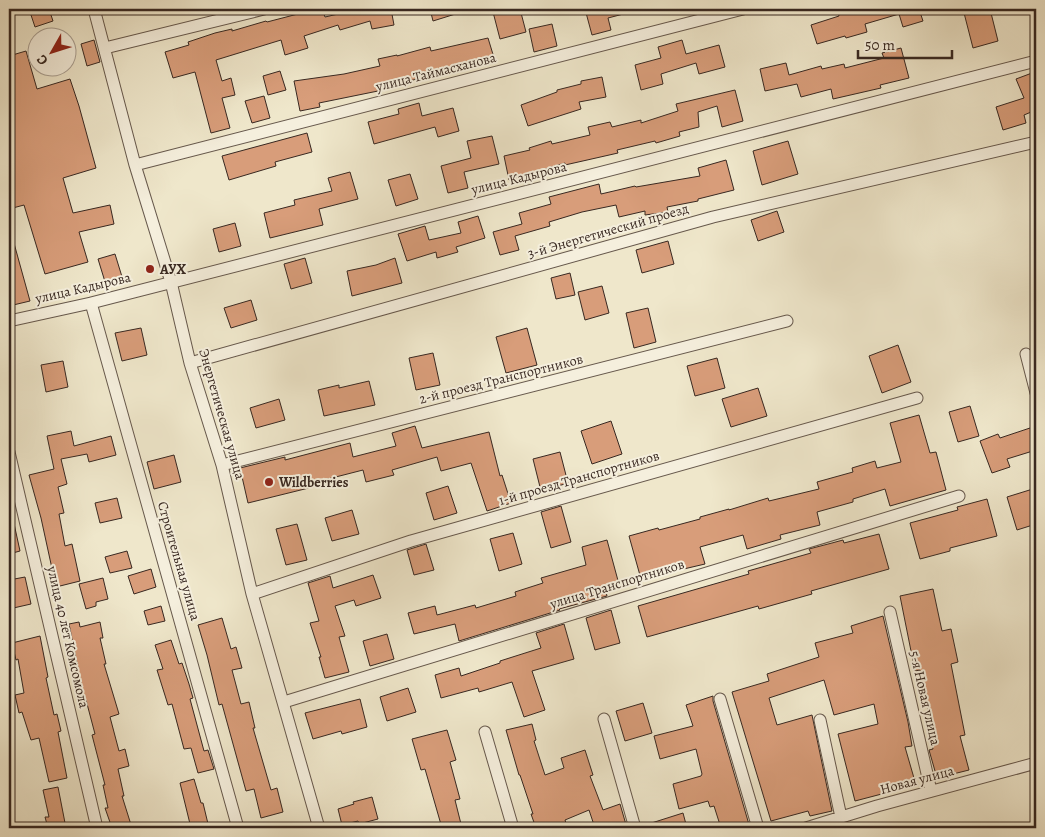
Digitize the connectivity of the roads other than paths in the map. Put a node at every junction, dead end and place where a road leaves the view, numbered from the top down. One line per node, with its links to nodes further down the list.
1 (94, 9): 4 (street, Энергетическая улица)
2 (264, 9): 4 (street)
3 (743, 9): 7 (street, улица Таймасханова)
4 (105, 48): 7 (street, Энергетическая улица)
5 (1036, 61): 8 (street, улица Кадырова)
6 (1036, 142): 13 (street, 3-й Энергетический проезд)
7 (136, 165): 8 (street, Энергетическая улица)
8 (172, 282): 9 (street, улица Кадырова); 13 (street, Энергетическая улица)
9 (90, 303): 10 (street, улица Кадырова); 30 (street, Строительная улица)
10 (9, 321)
11 (787, 321): 17 (street, 2-й проезд Транспортников)
12 (1026, 354): 14 (street)
13 (190, 363): 17 (street, Энергетическая улица)
14 (1036, 393)
15 (917, 398): 19 (street, 1-й проезд Транспортников)
16 (9, 452): 29 (street, улица 40 лет Комсомола)
17 (222, 465): 19 (street, Энергетическая улица)
18 (959, 496): 22 (street, улица Транспортников)
19 (252, 594): 22 (street, Энергетическая улица)
20 (890, 612): 27 (street, 5-я Новая улица)
21 (720, 699): 34 (street)
22 (284, 702): 31 (street, Энергетическая улица)
23 (604, 719): 33 (street)
24 (820, 720): 28 (street)
25 (485, 732): 32 (street)
26 (1036, 763): 27 (street, Новая улица)
27 (931, 791): 28 (street, Новая улица)
28 (841, 817): 35 (street, Новая улица)
29 (97, 828)
30 (238, 828)
31 (319, 828)
32 (513, 828)
33 (635, 828)
34 (758, 828)
35 (806, 828)

